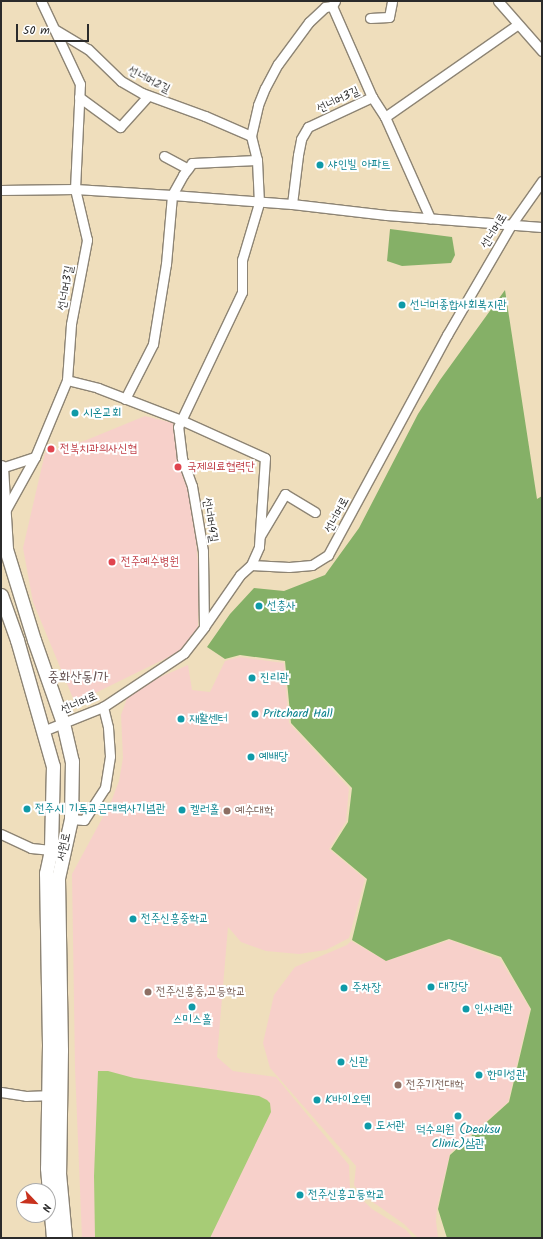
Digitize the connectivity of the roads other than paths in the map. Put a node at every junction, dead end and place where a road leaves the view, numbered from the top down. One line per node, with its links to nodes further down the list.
1 (40, 1): 7 (street, 선너머2길)
2 (392, 1): 5 (street)
3 (498, 1): 6 (street)
4 (333, 3): 10 (street); 13 (street)
5 (370, 18)
6 (517, 25): 8 (street); 12 (street)
7 (56, 30): 9 (street, 선너머2길); 11 (street, 선너머3길)
8 (542, 51)
9 (148, 96): 11 (street); 13 (street, 선너머2길)
10 (372, 97): 12 (street, 선너머3길); 22 (street, 선너머3길)
11 (80, 98): 18 (street, 선너머3길)
12 (385, 117): 23 (street, 선너머3길)
13 (251, 136): 15 (street)
14 (164, 156): 16 (street)
15 (257, 160): 16 (street); 21 (street)
16 (188, 169): 20 (street)
17 (542, 181): 24 (street, 선너머로)
18 (75, 189): 19 (street); 20 (street); 26 (street, 선너머3길)
19 (1, 190)
20 (172, 195): 21 (street); 27 (street)
21 (259, 203): 22 (street); 28 (street, 선너머4길)
22 (292, 204): 23 (street)
23 (430, 218): 24 (street)
24 (511, 225): 25 (street); 35 (street, 선너머로)
25 (542, 227)
26 (67, 380): 27 (street); 29 (street)
27 (125, 398): 28 (street)
28 (181, 420): 33 (street); 37 (street, 선너머4길)
29 (35, 458): 30 (street); 32 (street)
30 (1, 468): 32 (street, 서원로)
31 (314, 512): 33 (street)
32 (3, 513): 34 (street, 서원로)
33 (259, 537): 35 (street)
34 (4, 556): 39 (street, 서원로)
35 (251, 565): 37 (street, 선너머로)
36 (1, 595): 40 (street, 서원로)
37 (204, 627): 38 (street, 선너머로)
38 (103, 706): 39 (street, 선너머로); 41 (street)
39 (63, 723): 40 (street, 선너머로); 41 (street, 서원로)
40 (43, 731): 43 (street, 서원로)
41 (71, 819): 45 (street, 서원로)
42 (1, 834): 43 (street)
43 (51, 850): 45 (street, 서원로)
44 (1, 1092): 45 (street)
45 (55, 1095): 46 (street, 서원로); 47 (street, 서원로)
46 (53, 1238)
47 (65, 1238)

